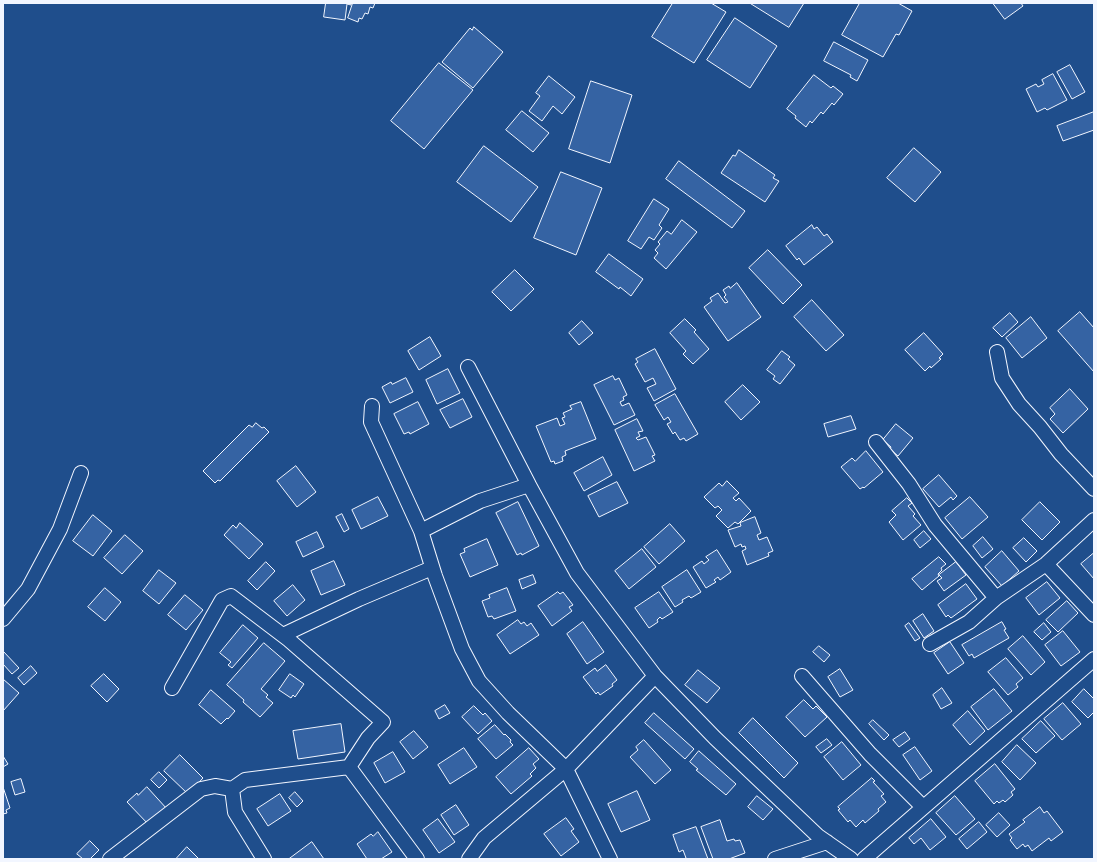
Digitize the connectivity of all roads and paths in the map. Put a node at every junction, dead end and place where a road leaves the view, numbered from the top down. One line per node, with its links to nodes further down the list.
1 (998, 352): 7 (street)
2 (468, 367): 6 (street)
3 (372, 406): 9 (street)
4 (876, 442): 12 (street)
5 (81, 473): 14 (street)
6 (529, 485): 9 (street); 18 (street)
7 (1094, 489)
8 (1094, 520): 10 (street)
9 (421, 530): 11 (street)
10 (1046, 564): 12 (street); 13 (street)
11 (432, 568): 15 (street); 22 (street)
12 (996, 598): 16 (street)
13 (1094, 615)
14 (3, 619)
15 (283, 635): 20 (street); 21 (street)
16 (930, 644)
17 (1094, 659): 24 (street)
18 (655, 676): 22 (street); 25 (street)
19 (802, 676): 24 (street)
20 (172, 688)
21 (349, 767): 23 (street); 28 (street)
22 (566, 769): 29 (street); 30 (street)
23 (232, 789): 26 (street); 27 (street)
24 (923, 806): 33 (street)
25 (827, 842): 31 (street); 32 (street)
26 (110, 859)
27 (264, 859)
28 (417, 859)
29 (469, 859)
30 (610, 859)
31 (775, 859)
32 (851, 859)
33 (864, 859)

